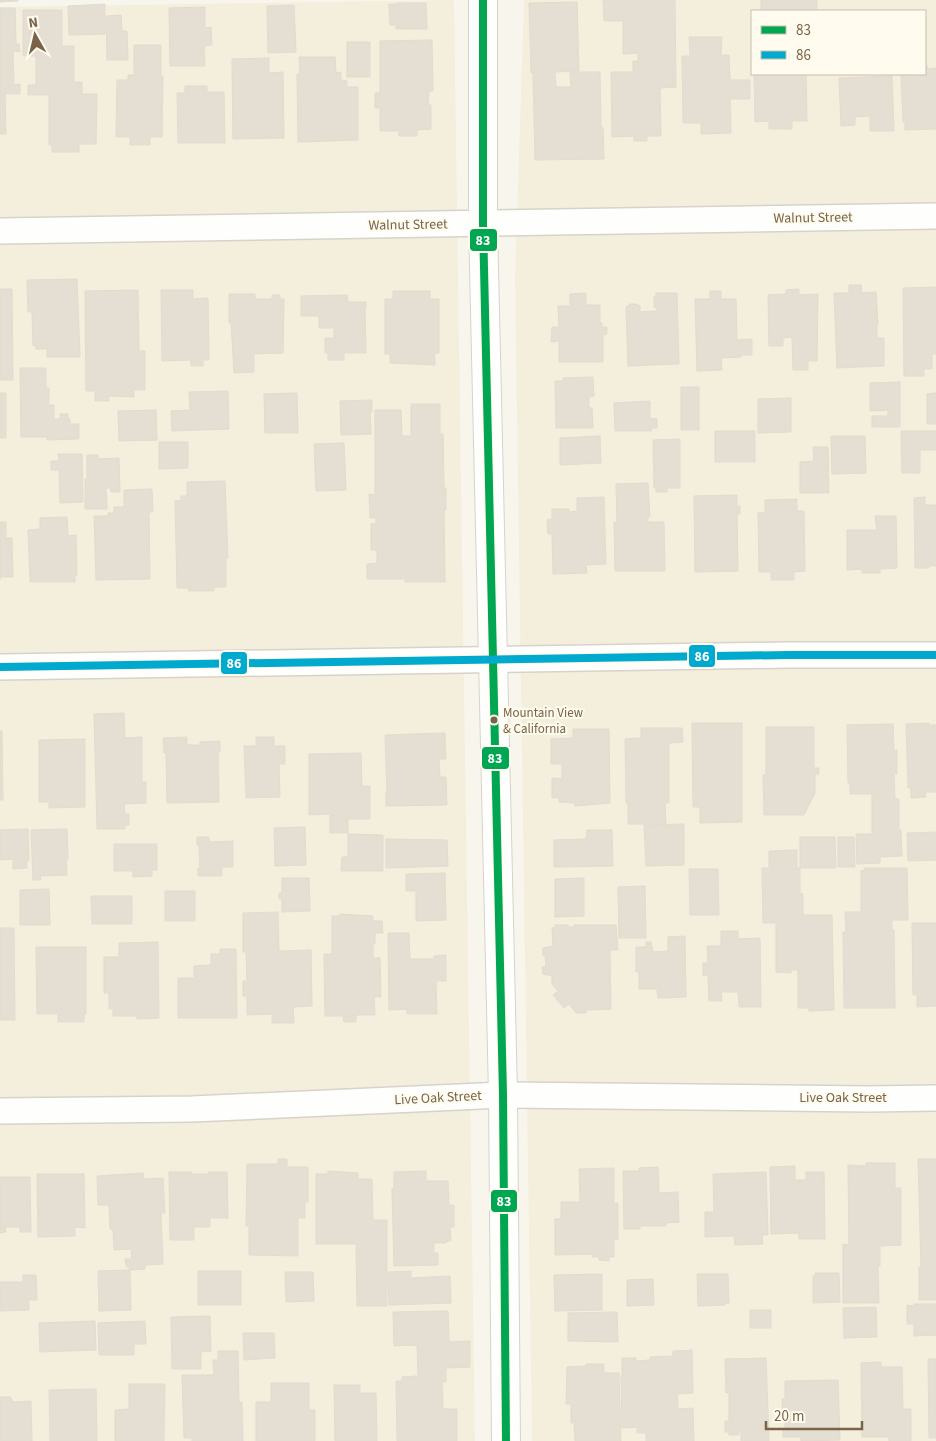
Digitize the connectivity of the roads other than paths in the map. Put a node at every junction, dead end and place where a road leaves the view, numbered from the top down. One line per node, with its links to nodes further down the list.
1 (484, 0): 3 (street)
2 (936, 216): 3 (street, Walnut Street)
3 (483, 224): 4 (street, Walnut Street); 6 (street)
4 (0, 231)
5 (936, 655): 6 (street)
6 (494, 660): 7 (street); 8 (street)
7 (0, 667)
8 (503, 1095): 9 (street, Live Oak Street); 10 (street, Live Oak Street); 11 (street)
9 (936, 1098)
10 (0, 1110)
11 (506, 1441)

